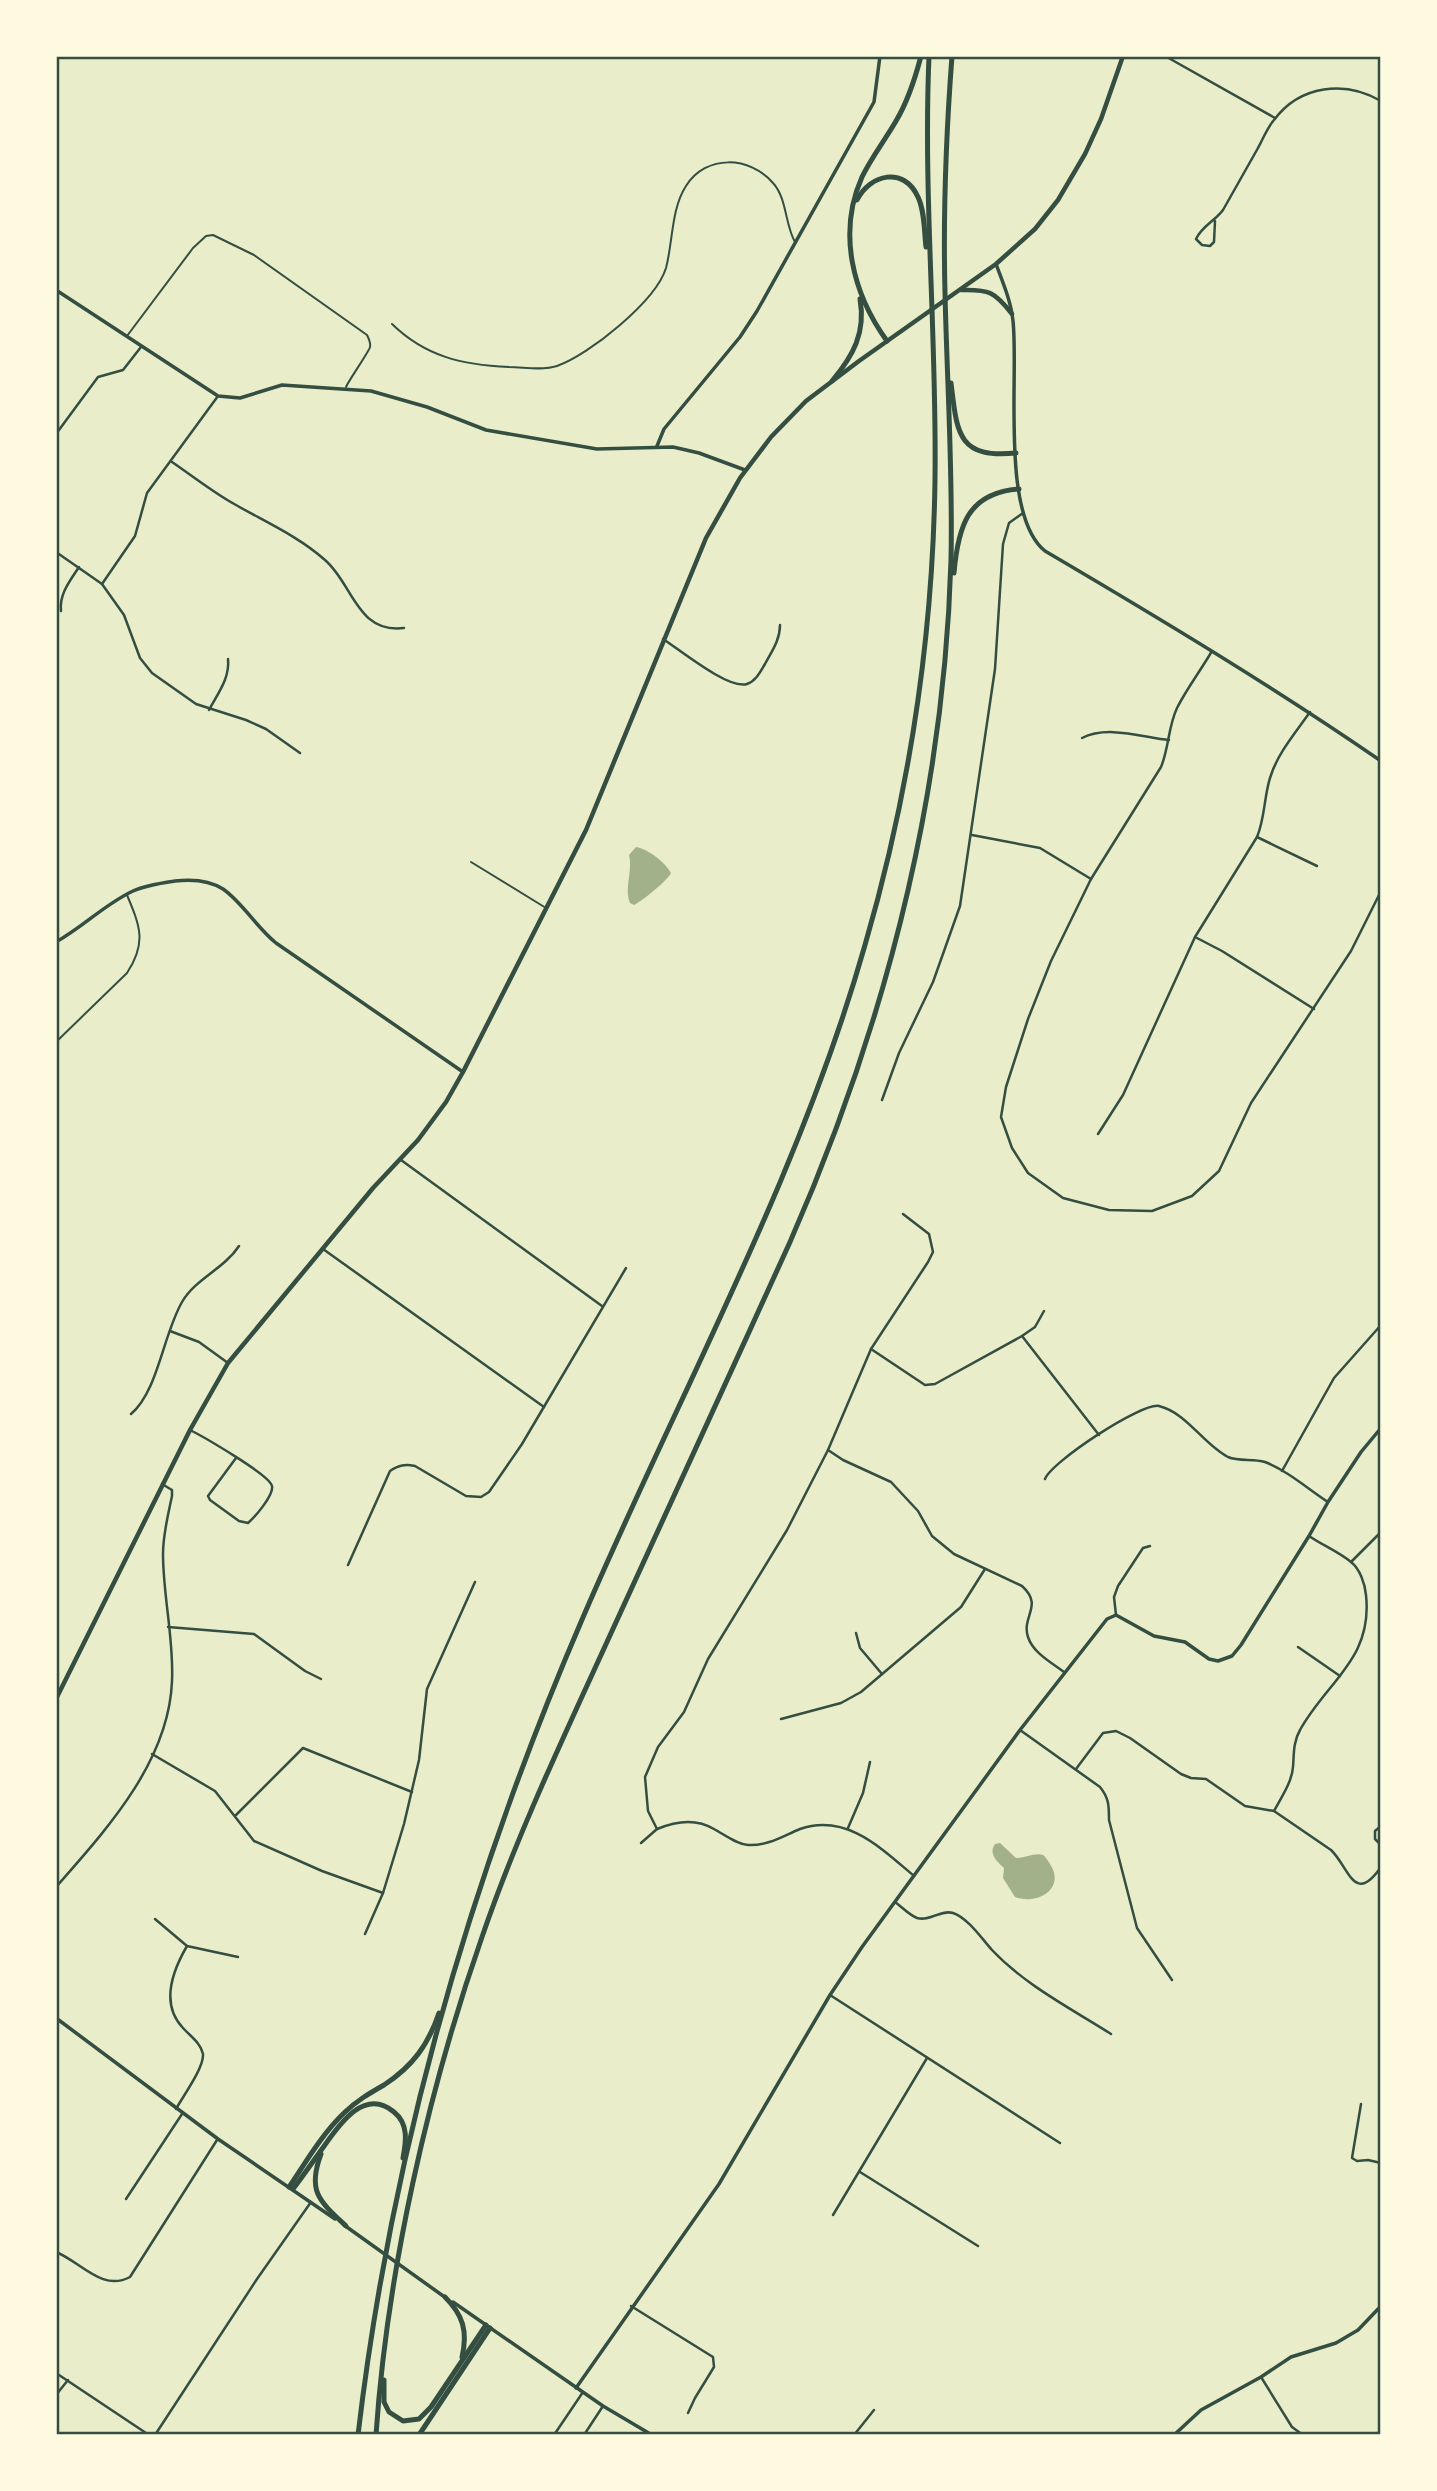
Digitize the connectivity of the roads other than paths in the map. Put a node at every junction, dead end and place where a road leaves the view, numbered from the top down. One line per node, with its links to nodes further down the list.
1 (880, 56): 11 (street)
2 (921, 56): 9 (highway)
3 (929, 56): 16 (highway)
4 (952, 56): 22 (highway)
5 (1123, 56): 12 (main road)
6 (1165, 56): 8 (street)
7 (1381, 101): 8 (street)
8 (1275, 118): 10 (street)
9 (852, 217): 13 (highway); 16 (highway)
10 (1215, 221): 10 (street)
11 (795, 243): 18 (lane); 27 (street)
12 (996, 264): 15 (main road); 17 (street)
13 (855, 279): 20 (highway); 23 (highway)
14 (56, 290): 19 (street)
15 (960, 290): 17 (main road); 20 (main road)
16 (931, 305): 125 (highway)
17 (1012, 314): 28 (street)
18 (392, 324)
19 (127, 336): 21 (street); 24 (lane)
20 (887, 341): 23 (main road)
21 (142, 346): 25 (street); 26 (street)
22 (947, 350): 28 (highway); 39 (highway)
23 (832, 381): 30 (main road)
24 (345, 388): 25 (street); 27 (street)
25 (218, 396): 29 (street)
26 (56, 434)
27 (657, 446): 30 (street)
28 (1016, 453): 31 (street)
29 (172, 462): 35 (street); 38 (street)
30 (745, 470): 40 (main road)
31 (1020, 489): 32 (street); 39 (highway)
32 (1023, 513): 41 (street); 49 (street)
33 (56, 552): 34 (street)
34 (79, 567): 35 (street); 36 (street)
35 (103, 584): 43 (street)
36 (61, 611)
37 (780, 625): 40 (street)
38 (404, 628)
39 (947, 635): 151 (highway)
40 (663, 639): 56 (main road)
41 (1212, 651): 44 (street); 46 (street)
42 (228, 659): 43 (street)
43 (209, 710): 47 (street)
44 (1310, 712): 48 (street); 50 (street)
45 (1082, 738): 46 (street)
46 (1169, 740): 53 (street)
47 (300, 753)
48 (1381, 761)
49 (972, 835): 53 (street); 62 (street)
50 (1257, 837): 52 (street); 57 (street)
51 (471, 862): 56 (lane)
52 (1317, 866)
53 (1091, 879): 59 (street)
54 (1381, 891): 59 (street)
55 (127, 894): 58 (street); 60 (lane); 61 (street)
56 (547, 908): 61 (main road)
57 (1195, 937): 59 (street); 63 (street)
58 (56, 942)
59 (1314, 1009)
60 (56, 1042)
61 (463, 1072): 64 (main road)
62 (882, 1100)
63 (1098, 1134)
64 (401, 1160): 67 (main road); 69 (street)
65 (903, 1214): 74 (street)
66 (239, 1246): 72 (street)
67 (323, 1248): 75 (main road); 76 (street)
68 (626, 1268): 69 (street)
69 (603, 1306): 76 (street)
70 (1044, 1311): 73 (street)
71 (1381, 1325): 83 (street)
72 (169, 1331): 75 (street); 77 (street)
73 (1022, 1336): 74 (street); 80 (street)
74 (871, 1349): 81 (street)
75 (228, 1363): 79 (main road)
76 (544, 1407): 91 (street)
77 (131, 1415)
78 (1381, 1428): 86 (street)
79 (190, 1430): 82 (street); 85 (main road)
80 (1099, 1435): 83 (street); 84 (street)
81 (828, 1450): 92 (street); 113 (street)
82 (236, 1458): 82 (street)
83 (1282, 1471): 86 (street)
84 (1045, 1479)
85 (162, 1484): 95 (street); 102 (main road)
86 (1328, 1502): 88 (street)
87 (1381, 1532): 90 (street)
88 (1309, 1536): 90 (street); 94 (street)
89 (1150, 1546): 94 (street)
90 (1351, 1562): 100 (street)
91 (348, 1565)
92 (985, 1569): 98 (street); 99 (street)
93 (475, 1582): 108 (street)
94 (1116, 1615): 98 (street)
95 (168, 1628): 101 (street); 105 (street)
96 (856, 1633): 99 (street)
97 (1298, 1647): 100 (street)
98 (1065, 1673): 104 (street)
99 (882, 1674): 103 (street)
100 (1339, 1676): 109 (street)
101 (321, 1679)
102 (56, 1699)
103 (781, 1719)
104 (1020, 1730): 107 (street); 117 (street)
105 (152, 1754): 110 (street); 118 (street)
106 (870, 1762): 112 (street)
107 (1076, 1769): 109 (street); 126 (street)
108 (412, 1792): 110 (street); 119 (street)
109 (1273, 1811): 116 (street)
110 (236, 1815): 119 (street)
111 (1381, 1826): 115 (street)
112 (848, 1828): 113 (street); 117 (street)
113 (657, 1829): 114 (street)
114 (641, 1843)
115 (1381, 1845)
116 (1381, 1867)
117 (914, 1876): 120 (street)
118 (56, 1886)
119 (383, 1893): 122 (street)
120 (895, 1902): 127 (street); 129 (street)
121 (155, 1919): 123 (street)
122 (365, 1934)
123 (187, 1946): 124 (street); 132 (street)
124 (238, 1957)
125 (457, 1964): 139 (highway); 143 (highway)
126 (1172, 1980)
127 (831, 1995): 130 (street); 148 (street)
128 (56, 2018): 132 (street)
129 (1111, 2034)
130 (927, 2058): 135 (street); 138 (street)
131 (1361, 2104): 137 (street)
132 (176, 2109): 133 (street)
133 (182, 2113): 134 (street); 140 (street)
134 (218, 2139): 139 (street); 146 (street)
135 (1060, 2143)
136 (323, 2149): 139 (highway); 143 (highway); 144 (highway)
137 (1381, 2163)
138 (860, 2172): 142 (street); 145 (street)
139 (291, 2188): 141 (street)
140 (126, 2199)
141 (312, 2202): 144 (street); 164 (street)
142 (833, 2215)
143 (392, 2223): 165 (highway)
144 (345, 2226): 147 (street)
145 (978, 2246)
146 (56, 2252)
147 (445, 2297): 150 (street); 152 (highway)
148 (631, 2306): 156 (street); 161 (street)
149 (1381, 2306): 154 (street)
150 (488, 2326): 152 (highway); 156 (street); 167 (highway)
151 (387, 2328): 152 (highway); 166 (highway)
152 (461, 2363)
153 (56, 2373): 155 (street)
154 (1261, 2377): 172 (street); 173 (street)
155 (68, 2380): 158 (street); 163 (street)
156 (576, 2388): 157 (street)
157 (583, 2392): 159 (street); 168 (street)
158 (56, 2395)
159 (603, 2406): 169 (street); 170 (street)
160 (874, 2410): 171 (street)
161 (688, 2413)
162 (1381, 2433): 174 (street)
163 (149, 2435)
164 (155, 2435)
165 (358, 2435)
166 (376, 2435)
167 (419, 2435)
168 (554, 2435)
169 (584, 2435)
170 (652, 2435)
171 (853, 2435)
172 (1174, 2435)
173 (1303, 2435)
174 (1335, 2435)

